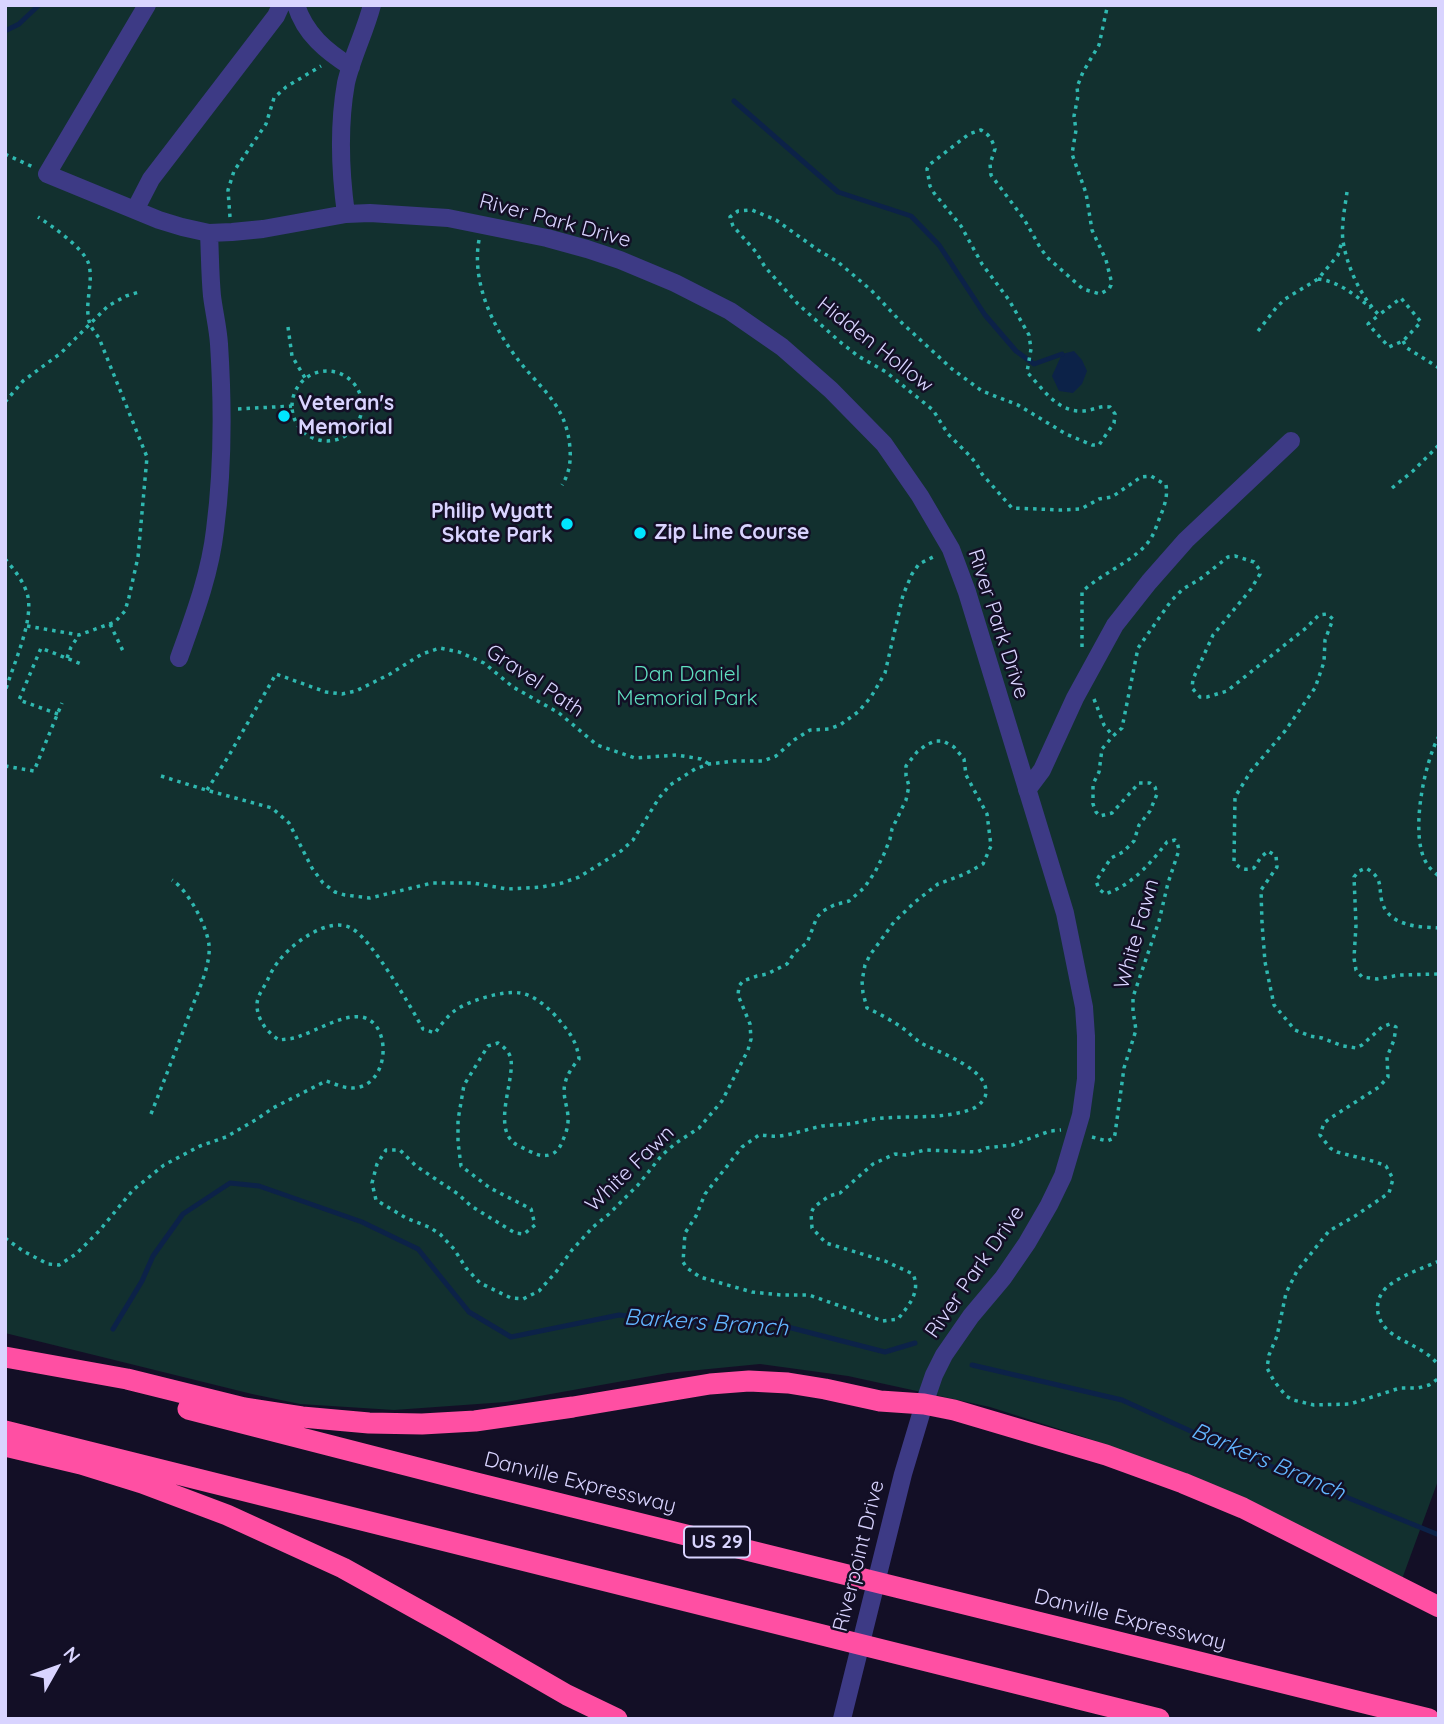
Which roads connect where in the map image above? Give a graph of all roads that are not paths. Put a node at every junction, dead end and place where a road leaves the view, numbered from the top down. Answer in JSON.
{"nodes":[{"id":1,"x":147,"y":5,"type":"edge"},
{"id":2,"x":281,"y":5,"type":"edge"},
{"id":3,"x":296,"y":5,"type":"edge"},
{"id":4,"x":372,"y":5,"type":"edge"},
{"id":5,"x":351,"y":67,"type":"junction"},
{"id":6,"x":135,"y":210,"type":"junction"},
{"id":7,"x":346,"y":215,"type":"junction"},
{"id":8,"x":208,"y":233,"type":"junction"},
{"id":9,"x":1291,"y":441,"type":"dead end"},
{"id":10,"x":179,"y":658,"type":"dead end"},
{"id":11,"x":1027,"y":790,"type":"junction"},
{"id":12,"x":5,"y":1357,"type":"edge"},
{"id":13,"x":5,"y":1364,"type":"edge"},
{"id":14,"x":924,"y":1404,"type":"junction"},
{"id":15,"x":5,"y":1431,"type":"edge"},
{"id":16,"x":5,"y":1446,"type":"edge"},
{"id":17,"x":1439,"y":1607,"type":"edge"},
{"id":18,"x":843,"y":1713,"type":"edge"},
{"id":19,"x":617,"y":1719,"type":"edge"},
{"id":20,"x":1159,"y":1719,"type":"edge"},
{"id":21,"x":1429,"y":1719,"type":"edge"}],
"edges":[{"from":1,"to":6,"type":"street","name":"River Park Drive"},
{"from":2,"to":6,"type":"street"},
{"from":3,"to":5,"type":"street"},
{"from":4,"to":5,"type":"street"},
{"from":5,"to":7,"type":"street"},
{"from":6,"to":8,"type":"street","name":"River Park Drive"},
{"from":7,"to":8,"type":"street","name":"River Park Drive"},
{"from":7,"to":11,"type":"street","name":"River Park Drive"},
{"from":8,"to":10,"type":"street"},
{"from":9,"to":11,"type":"street"},
{"from":11,"to":14,"type":"street","name":"River Park Drive"},
{"from":12,"to":14,"type":"highway"},
{"from":13,"to":21,"type":"highway","name":"Danville Expressway","number":"US 29"},
{"from":14,"to":17,"type":"highway"},
{"from":14,"to":18,"type":"street","name":"Riverpoint Drive"},
{"from":15,"to":20,"type":"highway"},
{"from":16,"to":19,"type":"highway"}]}
